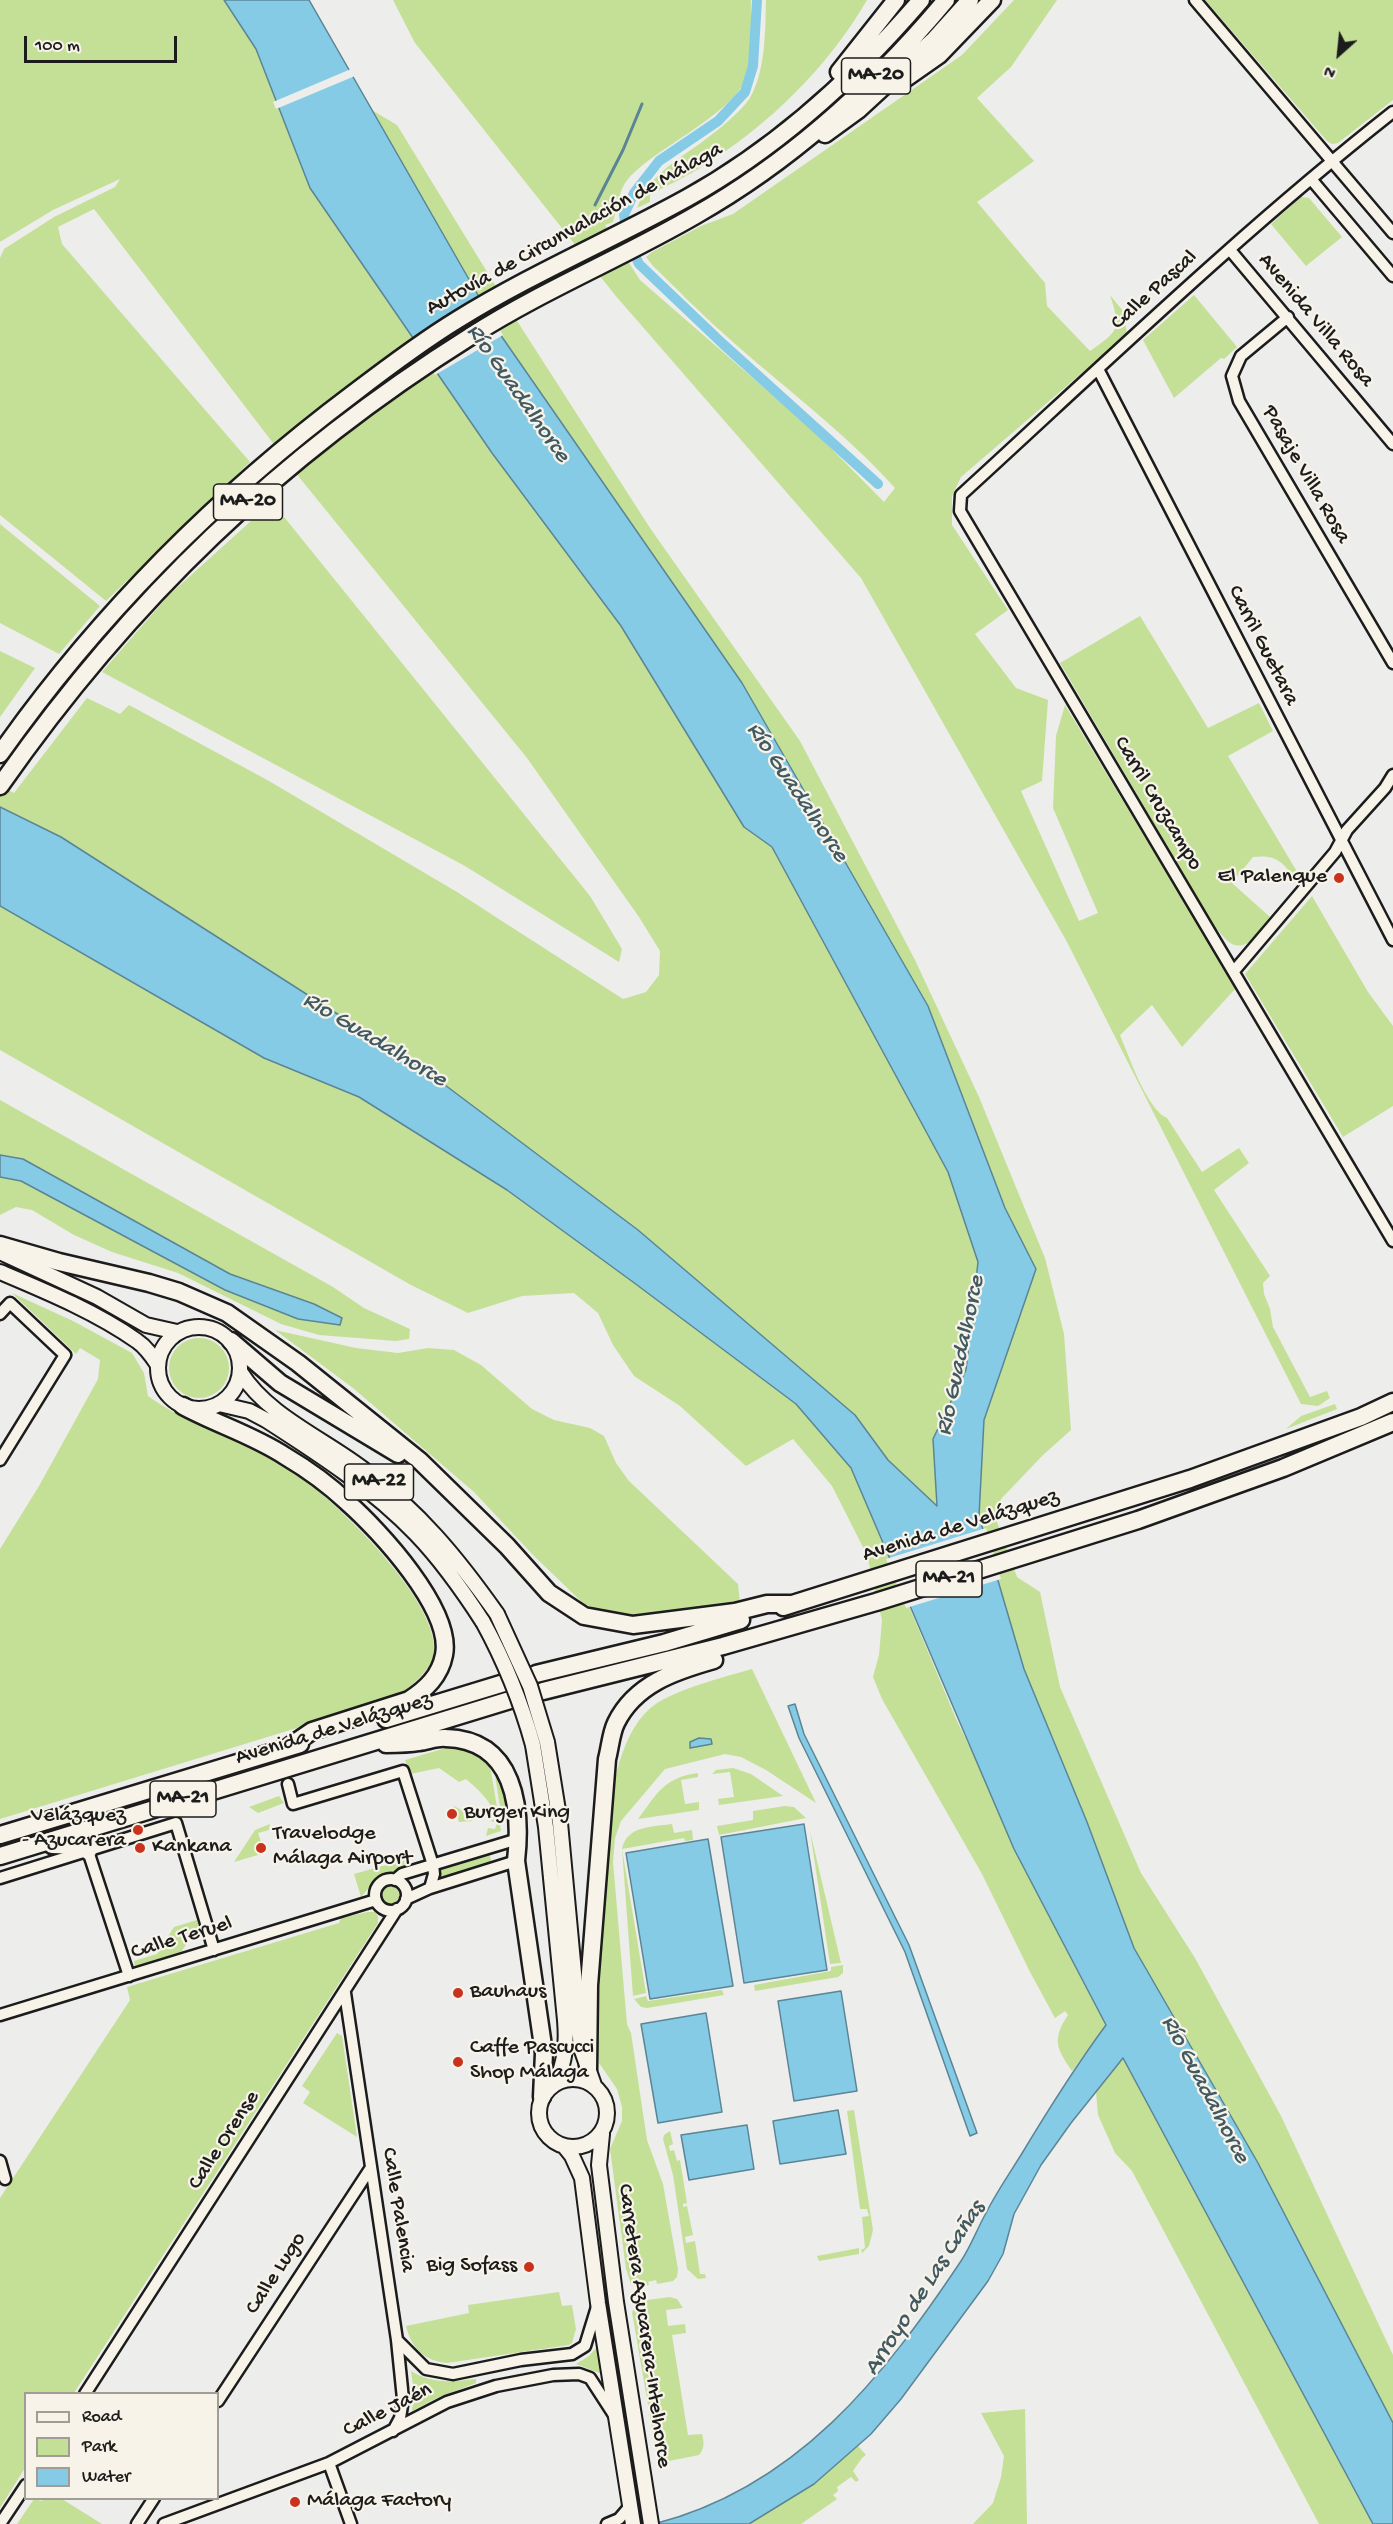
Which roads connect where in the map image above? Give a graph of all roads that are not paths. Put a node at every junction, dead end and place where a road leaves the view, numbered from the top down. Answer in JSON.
{"nodes":[{"id":1,"x":921,"y":0,"type":"edge"},
{"id":2,"x":946,"y":0,"type":"edge"},
{"id":3,"x":970,"y":0,"type":"edge"},
{"id":4,"x":992,"y":0,"type":"edge"},
{"id":5,"x":1195,"y":0,"type":"edge"},
{"id":6,"x":892,"y":4,"type":"edge"},
{"id":7,"x":858,"y":110,"type":"junction"},
{"id":8,"x":1393,"y":112,"type":"edge"},
{"id":9,"x":793,"y":124,"type":"junction"},
{"id":10,"x":798,"y":143,"type":"junction"},
{"id":11,"x":1331,"y":160,"type":"junction"},
{"id":12,"x":1311,"y":179,"type":"junction"},
{"id":13,"x":1393,"y":233,"type":"edge"},
{"id":14,"x":1230,"y":250,"type":"junction"},
{"id":15,"x":1393,"y":276,"type":"edge"},
{"id":16,"x":1288,"y":317,"type":"junction"},
{"id":17,"x":1098,"y":369,"type":"junction"},
{"id":18,"x":1393,"y":444,"type":"edge"},
{"id":19,"x":960,"y":511,"type":"joint"},
{"id":20,"x":1393,"y":663,"type":"edge"},
{"id":21,"x":0,"y":754,"type":"edge"},
{"id":22,"x":1393,"y":775,"type":"edge"},
{"id":23,"x":0,"y":786,"type":"edge"},
{"id":24,"x":1341,"y":842,"type":"junction"},
{"id":25,"x":1393,"y":939,"type":"edge"},
{"id":26,"x":1234,"y":971,"type":"junction"},
{"id":27,"x":1393,"y":1241,"type":"edge"},
{"id":28,"x":0,"y":1245,"type":"edge"},
{"id":29,"x":0,"y":1252,"type":"edge"},
{"id":30,"x":0,"y":1272,"type":"edge"},
{"id":31,"x":0,"y":1314,"type":"edge"},
{"id":32,"x":177,"y":1332,"type":"junction"},
{"id":33,"x":231,"y":1341,"type":"junction"},
{"id":34,"x":158,"y":1365,"type":"junction"},
{"id":35,"x":241,"y":1373,"type":"junction"},
{"id":36,"x":1393,"y":1391,"type":"edge"},
{"id":37,"x":1393,"y":1402,"type":"edge"},
{"id":38,"x":219,"y":1404,"type":"junction"},
{"id":39,"x":183,"y":1406,"type":"junction"},
{"id":40,"x":1393,"y":1422,"type":"edge"},
{"id":41,"x":1275,"y":1449,"type":"junction"},
{"id":42,"x":0,"y":1460,"type":"edge"},
{"id":43,"x":462,"y":1501,"type":"junction"},
{"id":44,"x":752,"y":1612,"type":"junction"},
{"id":45,"x":760,"y":1641,"type":"junction"},
{"id":46,"x":536,"y":1684,"type":"junction"},
{"id":47,"x":510,"y":1691,"type":"junction"},
{"id":48,"x":367,"y":1745,"type":"junction"},
{"id":49,"x":290,"y":1746,"type":"junction"},
{"id":50,"x":288,"y":1784,"type":"dead end"},
{"id":51,"x":0,"y":1835,"type":"edge"},
{"id":52,"x":518,"y":1839,"type":"junction"},
{"id":53,"x":36,"y":1845,"type":"junction"},
{"id":54,"x":88,"y":1851,"type":"junction"},
{"id":55,"x":0,"y":1856,"type":"edge"},
{"id":56,"x":516,"y":1861,"type":"junction"},
{"id":57,"x":433,"y":1865,"type":"junction"},
{"id":58,"x":0,"y":1878,"type":"edge"},
{"id":59,"x":395,"y":1880,"type":"junction"},
{"id":60,"x":430,"y":1888,"type":"junction"},
{"id":61,"x":406,"y":1899,"type":"junction"},
{"id":62,"x":376,"y":1900,"type":"junction"},
{"id":63,"x":397,"y":1909,"type":"junction"},
{"id":64,"x":214,"y":1950,"type":"junction"},
{"id":65,"x":129,"y":1976,"type":"junction"},
{"id":66,"x":345,"y":1993,"type":"junction"},
{"id":67,"x":0,"y":2015,"type":"edge"},
{"id":68,"x":591,"y":2078,"type":"junction"},
{"id":69,"x":555,"y":2084,"type":"junction"},
{"id":70,"x":543,"y":2097,"type":"junction"},
{"id":71,"x":602,"y":2134,"type":"junction"},
{"id":72,"x":564,"y":2146,"type":"junction"},
{"id":73,"x":0,"y":2161,"type":"edge"},
{"id":74,"x":370,"y":2169,"type":"junction"},
{"id":75,"x":5,"y":2179,"type":"dead end"},
{"id":76,"x":598,"y":2303,"type":"junction"},
{"id":77,"x":397,"y":2340,"type":"junction"},
{"id":78,"x":86,"y":2392,"type":"edge"},
{"id":79,"x":219,"y":2399,"type":"edge"},
{"id":80,"x":617,"y":2420,"type":"junction"},
{"id":81,"x":393,"y":2432,"type":"junction"},
{"id":82,"x":329,"y":2463,"type":"junction"},
{"id":83,"x":24,"y":2488,"type":"edge"},
{"id":84,"x":153,"y":2500,"type":"edge"},
{"id":85,"x":631,"y":2505,"type":"junction"},
{"id":86,"x":651,"y":2523,"type":"edge"},
{"id":87,"x":0,"y":2524,"type":"edge"},
{"id":88,"x":137,"y":2524,"type":"edge"},
{"id":89,"x":164,"y":2524,"type":"edge"},
{"id":90,"x":351,"y":2524,"type":"edge"},
{"id":91,"x":607,"y":2524,"type":"edge"},
{"id":92,"x":633,"y":2524,"type":"edge"}],
"edges":[{"from":1,"to":9,"type":"highway","name":"Autovía de Circunvalación de Málaga","number":"MA-20"},
{"from":2,"to":10,"type":"highway","name":"Autovía de Circunvalación de Málaga","number":"MA-20"},
{"from":3,"to":7,"type":"highway"},
{"from":4,"to":7,"type":"highway"},
{"from":5,"to":11,"type":"street"},
{"from":6,"to":9,"type":"highway"},
{"from":7,"to":10,"type":"highway"},
{"from":8,"to":11,"type":"street","name":"Calle Pascal"},
{"from":9,"to":21,"type":"highway","name":"Autovía de Circunvalación de Málaga","number":"MA-20"},
{"from":10,"to":23,"type":"highway","name":"Autovía de Circunvalación de Málaga","number":"MA-20"},
{"from":11,"to":12,"type":"street","name":"Calle Pascal"},
{"from":11,"to":13,"type":"street"},
{"from":12,"to":14,"type":"street","name":"Calle Pascal"},
{"from":12,"to":15,"type":"street"},
{"from":14,"to":16,"type":"street","name":"Avenida Villa Rosa"},
{"from":14,"to":17,"type":"street","name":"Calle Pascal"},
{"from":16,"to":18,"type":"street","name":"Avenida Villa Rosa"},
{"from":16,"to":20,"type":"street","name":"Pasaje Villa Rosa"},
{"from":17,"to":19,"type":"street","name":"Calle Pascal"},
{"from":17,"to":24,"type":"street","name":"Carril Guetara"},
{"from":19,"to":26,"type":"street","name":"Carril Cruzcampo"},
{"from":22,"to":24,"type":"street"},
{"from":24,"to":25,"type":"street","name":"Carril Guetara"},
{"from":24,"to":26,"type":"street"},
{"from":26,"to":27,"type":"street","name":"Carril Cruzcampo"},
{"from":28,"to":43,"type":"highway"},
{"from":29,"to":32,"type":"main road"},
{"from":30,"to":34,"type":"main road"},
{"from":31,"to":42,"type":"street"},
{"from":32,"to":33,"type":"main road"},
{"from":32,"to":34,"type":"main road"},
{"from":33,"to":35,"type":"main road","number":"MA-22"},
{"from":33,"to":43,"type":"highway"},
{"from":34,"to":39,"type":"main road"},
{"from":35,"to":38,"type":"main road"},
{"from":35,"to":46,"type":"main road","number":"MA-22","bridge":true},
{"from":36,"to":41,"type":"highway"},
{"from":37,"to":41,"type":"highway","name":"Avenida de Velázquez","number":"MA-21"},
{"from":38,"to":39,"type":"main road","number":"MA-22"},
{"from":38,"to":47,"type":"main road","number":"MA-22","bridge":true},
{"from":39,"to":49,"type":"highway"},
{"from":40,"to":45,"type":"highway","name":"Avenida de Velázquez","number":"MA-21"},
{"from":41,"to":44,"type":"highway","name":"Avenida de Velázquez","number":"MA-21"},
{"from":43,"to":44,"type":"highway"},
{"from":44,"to":46,"type":"highway"},
{"from":45,"to":46,"type":"highway","name":"Avenida de Velázquez","number":"MA-21"},
{"from":45,"to":68,"type":"highway"},
{"from":46,"to":68,"type":"main road","bridge":true},
{"from":47,"to":48,"type":"highway","name":"Avenida de Velázquez","number":"MA-21"},
{"from":47,"to":49,"type":"highway","name":"Avenida de Velázquez","number":"MA-21"},
{"from":47,"to":69,"type":"main road","bridge":true},
{"from":48,"to":52,"type":"highway"},
{"from":48,"to":53,"type":"highway","name":"Avenida de Velázquez","number":"MA-21"},
{"from":49,"to":51,"type":"highway","name":"Avenida de Velázquez","number":"MA-21"},
{"from":50,"to":57,"type":"street"},
{"from":52,"to":56,"type":"highway"},
{"from":52,"to":57,"type":"street"},
{"from":53,"to":54,"type":"highway"},
{"from":53,"to":55,"type":"highway","name":"Avenida de Velázquez","number":"MA-21"},
{"from":54,"to":58,"type":"street"},
{"from":54,"to":64,"type":"street"},
{"from":54,"to":65,"type":"street"},
{"from":56,"to":60,"type":"street"},
{"from":56,"to":70,"type":"highway"},
{"from":57,"to":59,"type":"street"},
{"from":57,"to":60,"type":"street"},
{"from":59,"to":61,"type":"street"},
{"from":59,"to":62,"type":"street"},
{"from":60,"to":61,"type":"street"},
{"from":61,"to":63,"type":"street"},
{"from":62,"to":63,"type":"street"},
{"from":62,"to":64,"type":"street","name":"Calle Teruel"},
{"from":63,"to":66,"type":"street","name":"Calle Orense"},
{"from":64,"to":65,"type":"street","name":"Calle Teruel"},
{"from":65,"to":67,"type":"street","name":"Calle Teruel"},
{"from":66,"to":74,"type":"street","name":"Calle Palencia"},
{"from":66,"to":78,"type":"street","name":"Calle Orense"},
{"from":68,"to":69,"type":"main road"},
{"from":68,"to":71,"type":"main road"},
{"from":69,"to":70,"type":"main road"},
{"from":70,"to":72,"type":"main road"},
{"from":71,"to":72,"type":"main road"},
{"from":71,"to":86,"type":"main road","name":"Carretera Azucarera-Intelhorce"},
{"from":72,"to":76,"type":"main road","name":"Carretera Azucarera-Intelhorce"},
{"from":73,"to":75,"type":"street"},
{"from":74,"to":77,"type":"street","name":"Calle Palencia"},
{"from":74,"to":79,"type":"street","name":"Calle Lugo"},
{"from":76,"to":77,"type":"street","name":"Calle Jaén"},
{"from":76,"to":80,"type":"main road","name":"Carretera Azucarera-Intelhorce"},
{"from":77,"to":81,"type":"street","name":"Calle Palencia"},
{"from":80,"to":81,"type":"street","name":"Calle Jaén"},
{"from":80,"to":85,"type":"main road","name":"Carretera Azucarera-Intelhorce"},
{"from":81,"to":82,"type":"street","name":"Calle Jaén"},
{"from":82,"to":89,"type":"street","name":"Calle Jaén"},
{"from":82,"to":90,"type":"street"},
{"from":83,"to":87,"type":"street"},
{"from":84,"to":88,"type":"street"},
{"from":85,"to":91,"type":"street"},
{"from":85,"to":92,"type":"main road","name":"Carretera Azucarera-Intelhorce"}]}
